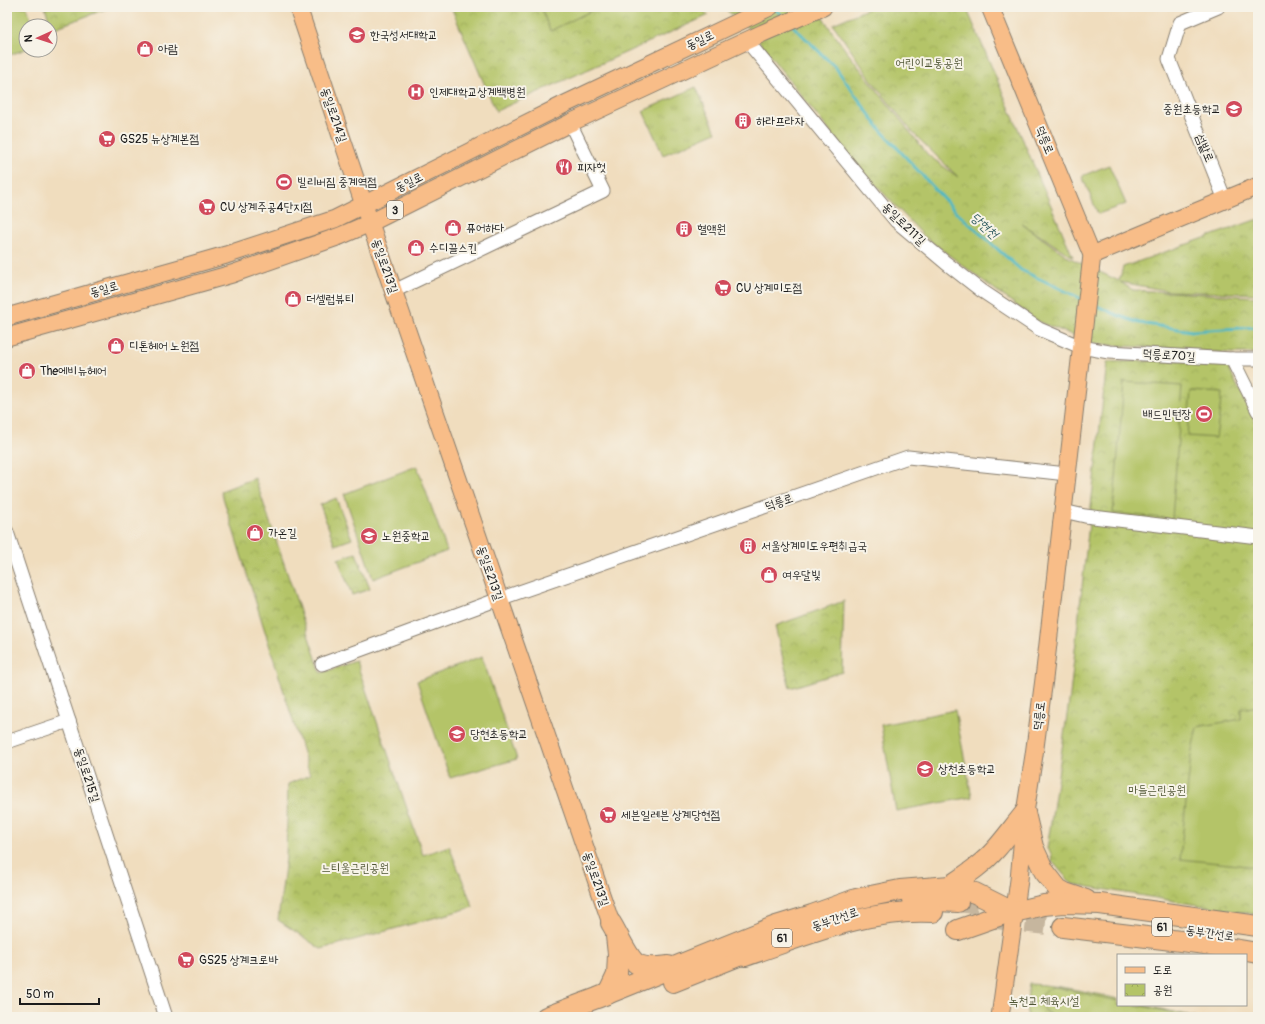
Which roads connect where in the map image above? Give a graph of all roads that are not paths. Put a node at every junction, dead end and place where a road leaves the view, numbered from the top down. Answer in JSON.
{"nodes":[{"id":1,"x":298,"y":7,"type":"edge"},
{"id":2,"x":770,"y":7,"type":"edge"},
{"id":3,"x":990,"y":7,"type":"edge"},
{"id":4,"x":1218,"y":7,"type":"edge"},
{"id":5,"x":822,"y":8,"type":"edge"},
{"id":6,"x":747,"y":41,"type":"junction"},
{"id":7,"x":570,"y":123,"type":"junction"},
{"id":8,"x":1258,"y":186,"type":"edge"},
{"id":9,"x":1225,"y":200,"type":"junction"},
{"id":10,"x":364,"y":204,"type":"junction"},
{"id":11,"x":370,"y":223,"type":"junction"},
{"id":12,"x":1092,"y":255,"type":"junction"},
{"id":13,"x":394,"y":291,"type":"junction"},
{"id":14,"x":7,"y":317,"type":"edge"},
{"id":15,"x":7,"y":337,"type":"edge"},
{"id":16,"x":1082,"y":340,"type":"junction"},
{"id":17,"x":1232,"y":359,"type":"junction"},
{"id":18,"x":1258,"y":359,"type":"edge"},
{"id":19,"x":1258,"y":411,"type":"edge"},
{"id":20,"x":1067,"y":474,"type":"junction"},
{"id":21,"x":1062,"y":511,"type":"junction"},
{"id":22,"x":7,"y":532,"type":"edge"},
{"id":23,"x":1258,"y":537,"type":"edge"},
{"id":24,"x":499,"y":599,"type":"junction"},
{"id":25,"x":322,"y":664,"type":"dead end"},
{"id":26,"x":69,"y":721,"type":"junction"},
{"id":27,"x":7,"y":742,"type":"edge"},
{"id":28,"x":1025,"y":813,"type":"junction"},
{"id":29,"x":1100,"y":904,"type":"junction"},
{"id":30,"x":957,"y":908,"type":"junction"},
{"id":31,"x":1015,"y":913,"type":"junction"},
{"id":32,"x":611,"y":923,"type":"junction"},
{"id":33,"x":816,"y":925,"type":"junction"},
{"id":34,"x":1258,"y":926,"type":"edge"},
{"id":35,"x":751,"y":936,"type":"junction"},
{"id":36,"x":1258,"y":940,"type":"edge"},
{"id":37,"x":1258,"y":953,"type":"edge"},
{"id":38,"x":719,"y":965,"type":"junction"},
{"id":39,"x":687,"y":969,"type":"junction"},
{"id":40,"x":608,"y":994,"type":"junction"},
{"id":41,"x":166,"y":1017,"type":"edge"},
{"id":42,"x":546,"y":1017,"type":"edge"},
{"id":43,"x":581,"y":1017,"type":"edge"},
{"id":44,"x":1000,"y":1017,"type":"edge"}],
"edges":[{"from":1,"to":10,"type":"main road","name":"동일로214길"},
{"from":2,"to":10,"type":"main road","name":"동일로","number":"3"},
{"from":3,"to":12,"type":"main road","name":"덕릉로"},
{"from":4,"to":9,"type":"street","name":"섬밭로"},
{"from":5,"to":6,"type":"main road","name":"동일로","number":"3"},
{"from":6,"to":7,"type":"main road","name":"동일로","number":"3"},
{"from":6,"to":16,"type":"street","name":"동일로211길"},
{"from":7,"to":11,"type":"main road","name":"동일로","number":"3"},
{"from":7,"to":13,"type":"street"},
{"from":8,"to":9,"type":"main road"},
{"from":9,"to":12,"type":"main road"},
{"from":10,"to":11,"type":"main road","name":"동일로214길"},
{"from":10,"to":14,"type":"main road","name":"동일로","number":"3"},
{"from":11,"to":13,"type":"main road","name":"동일로213길"},
{"from":11,"to":15,"type":"main road","name":"동일로","number":"3"},
{"from":12,"to":16,"type":"main road","name":"덕릉로"},
{"from":13,"to":24,"type":"main road","name":"동일로213길"},
{"from":16,"to":17,"type":"street","name":"덕릉로70길"},
{"from":16,"to":20,"type":"main road","name":"덕릉로"},
{"from":17,"to":18,"type":"street","name":"덕릉로70길"},
{"from":17,"to":19,"type":"street"},
{"from":20,"to":21,"type":"main road","name":"덕릉로"},
{"from":20,"to":24,"type":"street","name":"덕릉로"},
{"from":21,"to":23,"type":"street"},
{"from":21,"to":28,"type":"main road","name":"덕릉로"},
{"from":22,"to":26,"type":"street","name":"동일로215길"},
{"from":24,"to":25,"type":"street","name":"덕릉로"},
{"from":24,"to":32,"type":"main road","name":"동일로213길"},
{"from":26,"to":27,"type":"street"},
{"from":26,"to":41,"type":"street","name":"동일로215길"},
{"from":28,"to":29,"type":"highway"},
{"from":28,"to":30,"type":"highway"},
{"from":28,"to":31,"type":"main road","name":"덕릉로"},
{"from":29,"to":31,"type":"highway"},
{"from":29,"to":34,"type":"highway"},
{"from":30,"to":31,"type":"highway"},
{"from":30,"to":31,"type":"highway"},
{"from":30,"to":33,"type":"highway","name":"동부간선로","number":"61"},
{"from":30,"to":35,"type":"highway"},
{"from":30,"to":38,"type":"highway","name":"동부간선로","number":"61"},
{"from":31,"to":44,"type":"main road","name":"덕릉로"},
{"from":32,"to":39,"type":"highway"},
{"from":32,"to":40,"type":"highway"},
{"from":33,"to":35,"type":"highway"},
{"from":33,"to":38,"type":"highway","name":"동부간선로","number":"61"},
{"from":35,"to":39,"type":"highway"},
{"from":36,"to":37,"type":"highway","name":"동부간선로","number":"61"},
{"from":38,"to":39,"type":"highway","name":"동부간선로","number":"61"},
{"from":39,"to":40,"type":"highway"},
{"from":39,"to":43,"type":"highway","name":"동부간선로","number":"61"},
{"from":40,"to":42,"type":"highway"}]}
